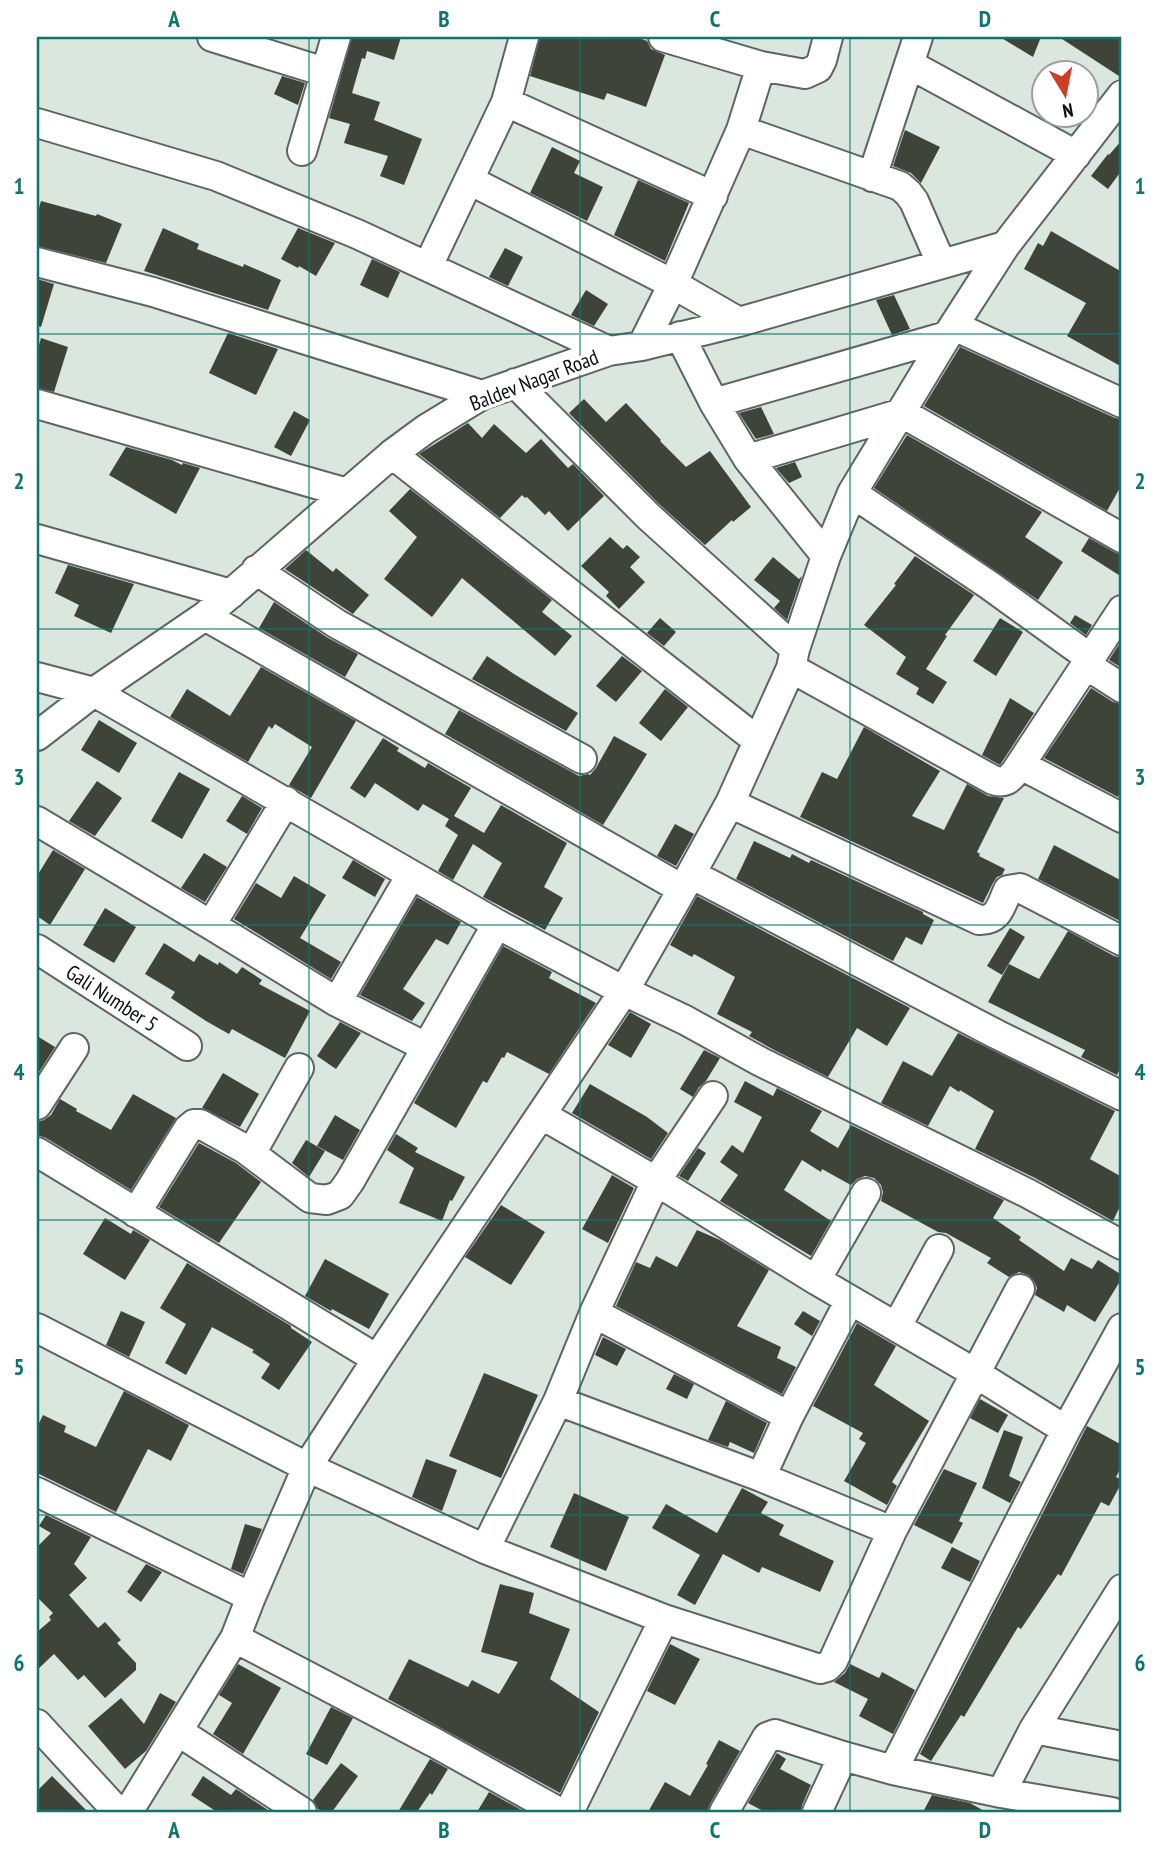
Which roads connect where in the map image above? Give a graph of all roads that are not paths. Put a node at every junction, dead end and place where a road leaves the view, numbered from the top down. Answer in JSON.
{"nodes":[{"id":1,"x":336,"y":37,"type":"edge"},
{"id":2,"x":524,"y":37,"type":"edge"},
{"id":3,"x":663,"y":37,"type":"edge"},
{"id":4,"x":828,"y":37,"type":"edge"},
{"id":5,"x":919,"y":37,"type":"edge"},
{"id":6,"x":224,"y":38,"type":"edge"},
{"id":7,"x":909,"y":64,"type":"junction"},
{"id":8,"x":761,"y":66,"type":"junction"},
{"id":9,"x":325,"y":72,"type":"junction"},
{"id":10,"x":1122,"y":94,"type":"edge"},
{"id":11,"x":506,"y":102,"type":"junction"},
{"id":12,"x":37,"y":123,"type":"edge"},
{"id":13,"x":741,"y":130,"type":"junction"},
{"id":14,"x":302,"y":150,"type":"dead end"},
{"id":15,"x":1076,"y":155,"type":"junction"},
{"id":16,"x":872,"y":177,"type":"junction"},
{"id":17,"x":469,"y":180,"type":"junction"},
{"id":18,"x":713,"y":196,"type":"junction"},
{"id":19,"x":1005,"y":246,"type":"junction"},
{"id":20,"x":37,"y":262,"type":"edge"},
{"id":21,"x":941,"y":263,"type":"junction"},
{"id":22,"x":428,"y":266,"type":"junction"},
{"id":23,"x":673,"y":284,"type":"junction"},
{"id":24,"x":739,"y":322,"type":"junction"},
{"id":25,"x":950,"y":331,"type":"junction"},
{"id":26,"x":680,"y":336,"type":"junction"},
{"id":27,"x":642,"y":346,"type":"junction"},
{"id":28,"x":609,"y":351,"type":"junction"},
{"id":29,"x":515,"y":383,"type":"junction"},
{"id":30,"x":1119,"y":393,"type":"edge"},
{"id":31,"x":482,"y":395,"type":"junction"},
{"id":32,"x":713,"y":402,"type":"junction"},
{"id":33,"x":37,"y":404,"type":"edge"},
{"id":34,"x":902,"y":412,"type":"junction"},
{"id":35,"x":392,"y":454,"type":"junction"},
{"id":36,"x":748,"y":458,"type":"junction"},
{"id":37,"x":347,"y":493,"type":"junction"},
{"id":38,"x":852,"y":494,"type":"junction"},
{"id":39,"x":1122,"y":538,"type":"edge"},
{"id":40,"x":37,"y":539,"type":"edge"},
{"id":41,"x":826,"y":556,"type":"junction"},
{"id":42,"x":256,"y":570,"type":"junction"},
{"id":43,"x":231,"y":594,"type":"junction"},
{"id":44,"x":1122,"y":610,"type":"edge"},
{"id":45,"x":205,"y":616,"type":"junction"},
{"id":46,"x":793,"y":658,"type":"junction"},
{"id":47,"x":1088,"y":661,"type":"junction"},
{"id":48,"x":37,"y":677,"type":"edge"},
{"id":49,"x":1122,"y":688,"type":"edge"},
{"id":50,"x":94,"y":692,"type":"junction"},
{"id":51,"x":37,"y":736,"type":"edge"},
{"id":52,"x":758,"y":741,"type":"junction"},
{"id":53,"x":582,"y":759,"type":"dead end"},
{"id":54,"x":1021,"y":765,"type":"junction"},
{"id":55,"x":286,"y":801,"type":"junction"},
{"id":56,"x":730,"y":803,"type":"junction"},
{"id":57,"x":1122,"y":818,"type":"edge"},
{"id":58,"x":37,"y":821,"type":"edge"},
{"id":59,"x":411,"y":875,"type":"junction"},
{"id":60,"x":687,"y":881,"type":"junction"},
{"id":61,"x":497,"y":924,"type":"junction"},
{"id":62,"x":211,"y":925,"type":"junction"},
{"id":63,"x":1122,"y":941,"type":"edge"},
{"id":64,"x":37,"y":949,"type":"edge"},
{"id":65,"x":624,"y":991,"type":"junction"},
{"id":66,"x":337,"y":1002,"type":"junction"},
{"id":67,"x":187,"y":1046,"type":"dead end"},
{"id":68,"x":426,"y":1047,"type":"junction"},
{"id":69,"x":74,"y":1048,"type":"dead end"},
{"id":70,"x":299,"y":1068,"type":"dead end"},
{"id":71,"x":1119,"y":1087,"type":"edge"},
{"id":72,"x":713,"y":1096,"type":"dead end"},
{"id":73,"x":37,"y":1105,"type":"edge"},
{"id":74,"x":542,"y":1115,"type":"junction"},
{"id":75,"x":245,"y":1149,"type":"junction"},
{"id":76,"x":37,"y":1152,"type":"edge"},
{"id":77,"x":656,"y":1181,"type":"junction"},
{"id":78,"x":866,"y":1193,"type":"dead end"},
{"id":79,"x":136,"y":1213,"type":"junction"},
{"id":80,"x":1122,"y":1244,"type":"edge"},
{"id":81,"x":939,"y":1249,"type":"dead end"},
{"id":82,"x":816,"y":1280,"type":"junction"},
{"id":83,"x":1020,"y":1289,"type":"dead end"},
{"id":84,"x":850,"y":1300,"type":"junction"},
{"id":85,"x":594,"y":1313,"type":"junction"},
{"id":86,"x":897,"y":1326,"type":"junction"},
{"id":87,"x":37,"y":1328,"type":"edge"},
{"id":88,"x":1122,"y":1328,"type":"edge"},
{"id":89,"x":377,"y":1359,"type":"junction"},
{"id":90,"x":975,"y":1373,"type":"junction"},
{"id":91,"x":558,"y":1401,"type":"junction"},
{"id":92,"x":789,"y":1416,"type":"junction"},
{"id":93,"x":1066,"y":1430,"type":"junction"},
{"id":94,"x":307,"y":1467,"type":"junction"},
{"id":95,"x":761,"y":1477,"type":"junction"},
{"id":96,"x":37,"y":1492,"type":"edge"},
{"id":97,"x":892,"y":1531,"type":"junction"},
{"id":98,"x":485,"y":1549,"type":"junction"},
{"id":99,"x":1122,"y":1589,"type":"edge"},
{"id":100,"x":251,"y":1597,"type":"junction"},
{"id":101,"x":664,"y":1619,"type":"junction"},
{"id":102,"x":235,"y":1638,"type":"junction"},
{"id":103,"x":37,"y":1724,"type":"edge"},
{"id":104,"x":1034,"y":1728,"type":"junction"},
{"id":105,"x":179,"y":1732,"type":"junction"},
{"id":106,"x":1122,"y":1746,"type":"edge"},
{"id":107,"x":843,"y":1756,"type":"junction"},
{"id":108,"x":893,"y":1770,"type":"junction"},
{"id":109,"x":1001,"y":1793,"type":"junction"},
{"id":110,"x":1075,"y":1809,"type":"edge"},
{"id":111,"x":732,"y":1810,"type":"edge"},
{"id":112,"x":118,"y":1812,"type":"edge"},
{"id":113,"x":128,"y":1812,"type":"edge"},
{"id":114,"x":302,"y":1812,"type":"edge"},
{"id":115,"x":559,"y":1812,"type":"edge"},
{"id":116,"x":569,"y":1812,"type":"edge"},
{"id":117,"x":817,"y":1812,"type":"edge"},
{"id":118,"x":1112,"y":1812,"type":"edge"}],
"edges":[{"from":1,"to":9,"type":"street"},
{"from":2,"to":11,"type":"street"},
{"from":3,"to":8,"type":"street"},
{"from":4,"to":8,"type":"street"},
{"from":5,"to":7,"type":"street"},
{"from":6,"to":9,"type":"street"},
{"from":7,"to":15,"type":"street"},
{"from":7,"to":16,"type":"street"},
{"from":8,"to":13,"type":"street"},
{"from":9,"to":14,"type":"street"},
{"from":10,"to":15,"type":"street"},
{"from":11,"to":17,"type":"street"},
{"from":11,"to":18,"type":"street"},
{"from":12,"to":22,"type":"street"},
{"from":13,"to":16,"type":"street"},
{"from":13,"to":18,"type":"street"},
{"from":15,"to":19,"type":"street"},
{"from":16,"to":21,"type":"street"},
{"from":17,"to":22,"type":"street"},
{"from":17,"to":23,"type":"street"},
{"from":18,"to":23,"type":"street"},
{"from":19,"to":21,"type":"street","name":"Baldev Nagar Road"},
{"from":19,"to":25,"type":"street"},
{"from":20,"to":31,"type":"street"},
{"from":21,"to":24,"type":"street","name":"Baldev Nagar Road"},
{"from":22,"to":28,"type":"street"},
{"from":23,"to":24,"type":"street"},
{"from":23,"to":27,"type":"street"},
{"from":24,"to":26,"type":"street","name":"Baldev Nagar Road"},
{"from":25,"to":30,"type":"street"},
{"from":25,"to":32,"type":"street"},
{"from":25,"to":34,"type":"street"},
{"from":26,"to":27,"type":"street","name":"Baldev Nagar Road"},
{"from":26,"to":32,"type":"street"},
{"from":27,"to":28,"type":"street","name":"Baldev Nagar Road"},
{"from":28,"to":29,"type":"street","name":"Baldev Nagar Road"},
{"from":29,"to":31,"type":"street","name":"Baldev Nagar Road"},
{"from":29,"to":46,"type":"street"},
{"from":31,"to":35,"type":"street","name":"Baldev Nagar Road"},
{"from":32,"to":36,"type":"street"},
{"from":33,"to":37,"type":"street"},
{"from":34,"to":36,"type":"street"},
{"from":34,"to":38,"type":"street"},
{"from":34,"to":39,"type":"street"},
{"from":35,"to":37,"type":"street","name":"Baldev Nagar Road"},
{"from":35,"to":52,"type":"street"},
{"from":36,"to":41,"type":"street"},
{"from":37,"to":42,"type":"street","name":"Baldev Nagar Road"},
{"from":38,"to":41,"type":"street"},
{"from":38,"to":47,"type":"street"},
{"from":40,"to":43,"type":"street"},
{"from":41,"to":46,"type":"street"},
{"from":42,"to":43,"type":"street","name":"Baldev Nagar Road"},
{"from":42,"to":53,"type":"street"},
{"from":43,"to":45,"type":"street","name":"Baldev Nagar Road"},
{"from":44,"to":47,"type":"street"},
{"from":45,"to":50,"type":"street","name":"Baldev Nagar Road"},
{"from":45,"to":60,"type":"street"},
{"from":46,"to":52,"type":"street"},
{"from":46,"to":54,"type":"street"},
{"from":47,"to":49,"type":"street"},
{"from":47,"to":54,"type":"street"},
{"from":48,"to":50,"type":"street"},
{"from":50,"to":51,"type":"street","name":"Baldev Nagar Road"},
{"from":50,"to":55,"type":"street"},
{"from":52,"to":56,"type":"street"},
{"from":54,"to":57,"type":"street"},
{"from":55,"to":59,"type":"street"},
{"from":55,"to":62,"type":"street"},
{"from":56,"to":60,"type":"street"},
{"from":56,"to":63,"type":"street"},
{"from":58,"to":62,"type":"street"},
{"from":59,"to":61,"type":"street"},
{"from":59,"to":66,"type":"street"},
{"from":60,"to":65,"type":"street"},
{"from":60,"to":71,"type":"street"},
{"from":61,"to":65,"type":"street"},
{"from":61,"to":68,"type":"street"},
{"from":62,"to":66,"type":"street"},
{"from":64,"to":67,"type":"street","name":"Gali Number 5"},
{"from":65,"to":74,"type":"street"},
{"from":65,"to":80,"type":"street"},
{"from":66,"to":68,"type":"street"},
{"from":68,"to":75,"type":"street"},
{"from":69,"to":73,"type":"street"},
{"from":70,"to":75,"type":"street"},
{"from":72,"to":77,"type":"street"},
{"from":74,"to":77,"type":"street"},
{"from":74,"to":89,"type":"street"},
{"from":75,"to":79,"type":"street"},
{"from":76,"to":79,"type":"street"},
{"from":77,"to":82,"type":"street"},
{"from":77,"to":85,"type":"street"},
{"from":78,"to":82,"type":"street"},
{"from":79,"to":89,"type":"street"},
{"from":81,"to":86,"type":"street"},
{"from":82,"to":84,"type":"street"},
{"from":83,"to":90,"type":"street"},
{"from":84,"to":86,"type":"street"},
{"from":84,"to":92,"type":"street"},
{"from":85,"to":91,"type":"street"},
{"from":85,"to":92,"type":"street"},
{"from":86,"to":90,"type":"street"},
{"from":87,"to":94,"type":"street"},
{"from":88,"to":93,"type":"street"},
{"from":89,"to":94,"type":"street"},
{"from":90,"to":93,"type":"street"},
{"from":90,"to":97,"type":"street"},
{"from":91,"to":95,"type":"street"},
{"from":91,"to":98,"type":"street"},
{"from":92,"to":95,"type":"street"},
{"from":93,"to":108,"type":"street"},
{"from":94,"to":98,"type":"street"},
{"from":94,"to":100,"type":"street"},
{"from":95,"to":97,"type":"street"},
{"from":96,"to":100,"type":"street"},
{"from":97,"to":101,"type":"street"},
{"from":98,"to":101,"type":"street"},
{"from":99,"to":104,"type":"street"},
{"from":100,"to":102,"type":"street"},
{"from":101,"to":116,"type":"street"},
{"from":102,"to":105,"type":"street"},
{"from":102,"to":115,"type":"street"},
{"from":103,"to":112,"type":"street"},
{"from":104,"to":106,"type":"street"},
{"from":104,"to":109,"type":"street"},
{"from":105,"to":113,"type":"street"},
{"from":105,"to":114,"type":"street"},
{"from":107,"to":108,"type":"street"},
{"from":107,"to":111,"type":"street"},
{"from":107,"to":117,"type":"street"},
{"from":108,"to":109,"type":"street"},
{"from":109,"to":110,"type":"street"},
{"from":110,"to":118,"type":"street"}]}
